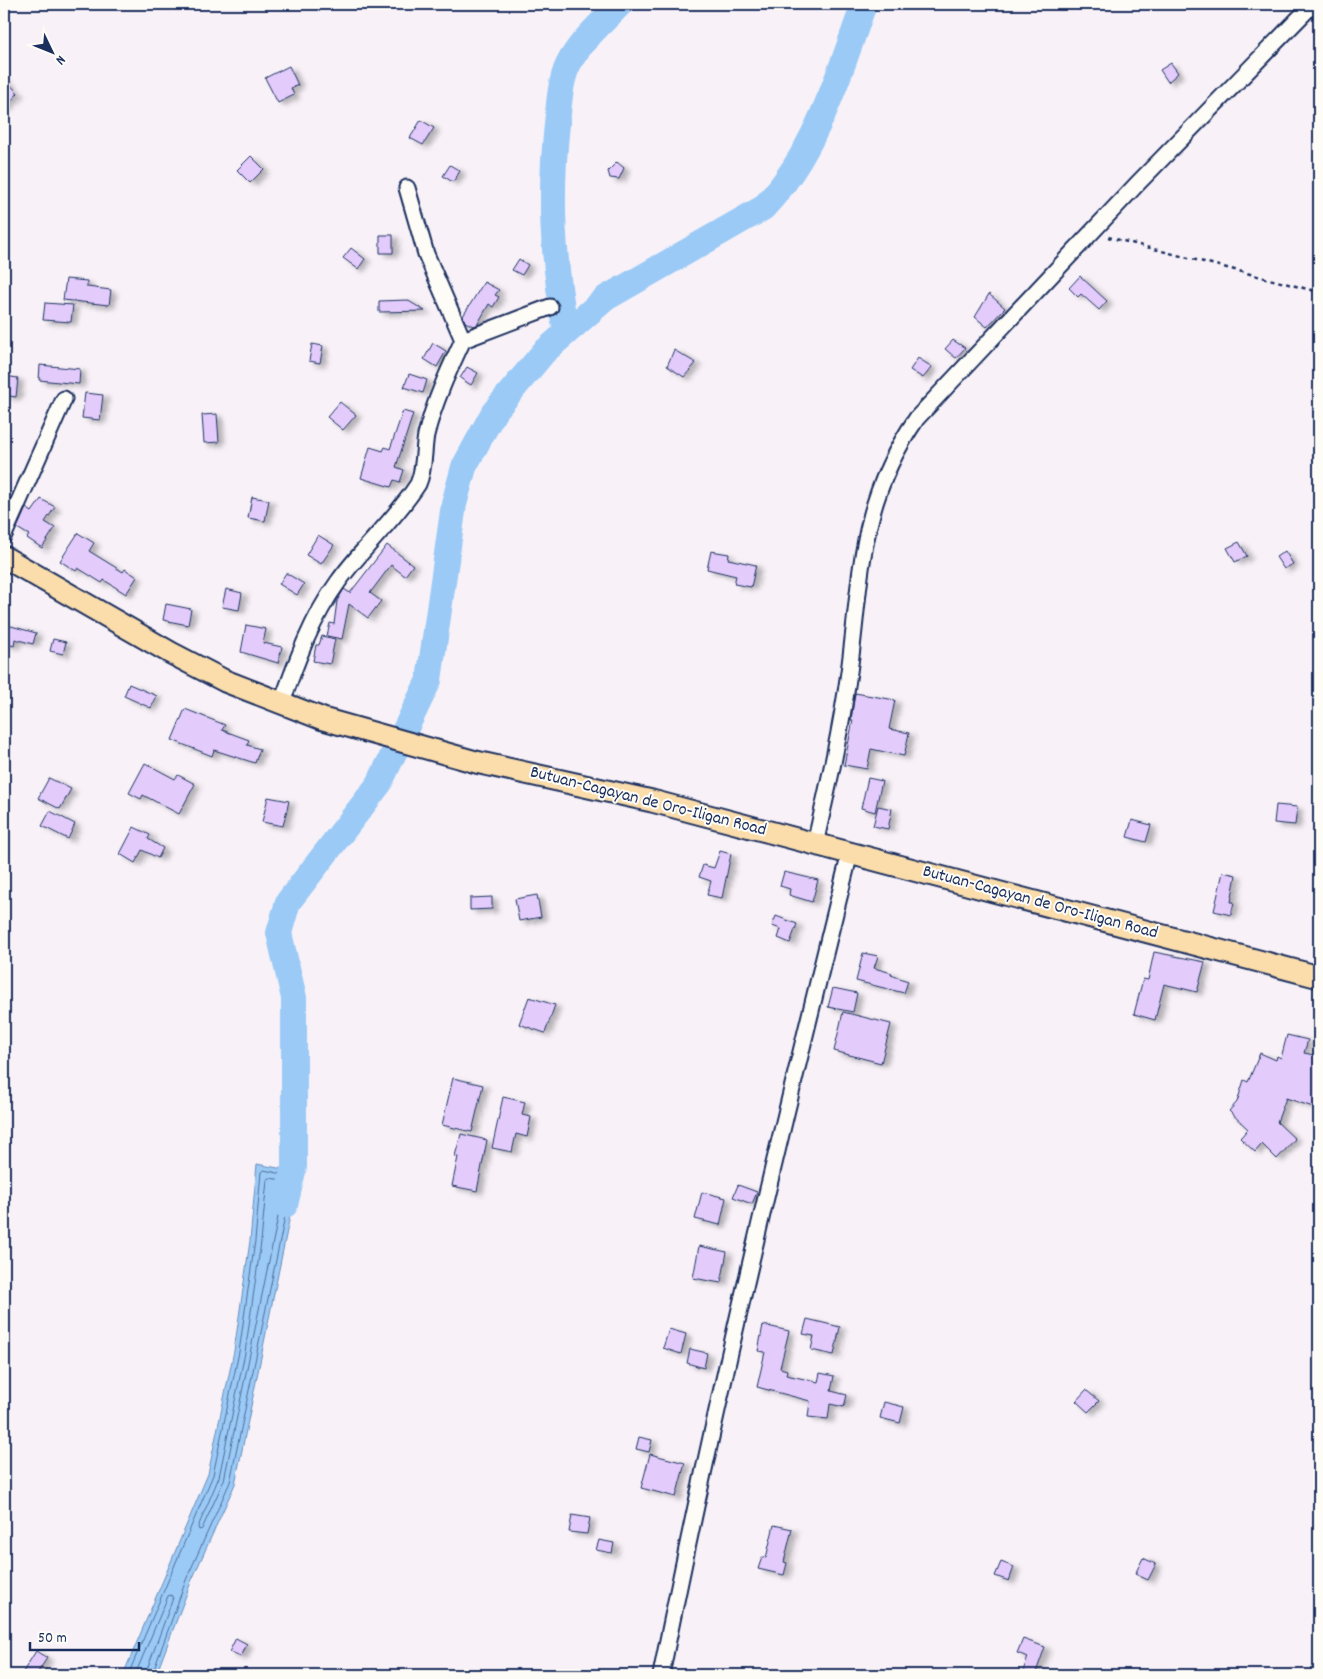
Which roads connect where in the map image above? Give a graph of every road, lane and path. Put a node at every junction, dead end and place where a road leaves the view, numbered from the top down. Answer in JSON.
{"nodes":[{"id":1,"x":1313,"y":4,"type":"edge"},
{"id":2,"x":407,"y":188,"type":"dead end"},
{"id":3,"x":1091,"y":232,"type":"junction"},
{"id":4,"x":1319,"y":292,"type":"edge"},
{"id":5,"x":550,"y":307,"type":"dead end"},
{"id":6,"x":463,"y":340,"type":"junction"},
{"id":7,"x":64,"y":399,"type":"dead end"},
{"id":8,"x":4,"y":535,"type":"edge"},
{"id":9,"x":4,"y":557,"type":"edge"},
{"id":10,"x":282,"y":702,"type":"junction"},
{"id":11,"x":815,"y":844,"type":"junction"},
{"id":12,"x":850,"y":853,"type":"junction"},
{"id":13,"x":1319,"y":977,"type":"edge"},
{"id":14,"x":661,"y":1675,"type":"edge"}],
"edges":[{"from":1,"to":3,"type":"street"},
{"from":2,"to":6,"type":"street"},
{"from":3,"to":4,"type":"path"},
{"from":3,"to":11,"type":"street"},
{"from":5,"to":6,"type":"street"},
{"from":6,"to":10,"type":"street"},
{"from":7,"to":8,"type":"street"},
{"from":9,"to":10,"type":"highway","name":"Butuan-Cagayan de Oro-Iligan Road"},
{"from":10,"to":11,"type":"highway","name":"Butuan-Cagayan de Oro-Iligan Road"},
{"from":11,"to":12,"type":"highway","name":"Butuan-Cagayan de Oro-Iligan Road"},
{"from":12,"to":13,"type":"highway","name":"Butuan-Cagayan de Oro-Iligan Road"},
{"from":12,"to":14,"type":"street"}]}
